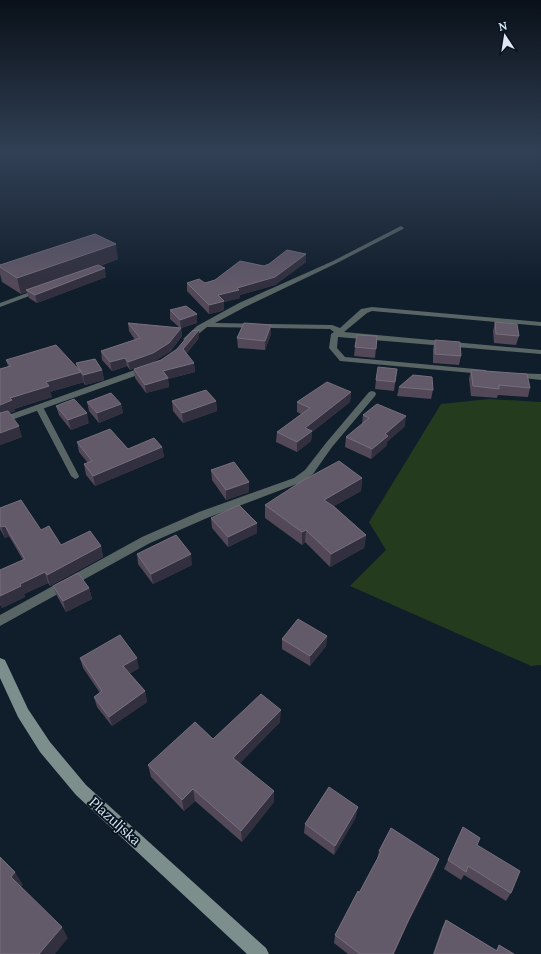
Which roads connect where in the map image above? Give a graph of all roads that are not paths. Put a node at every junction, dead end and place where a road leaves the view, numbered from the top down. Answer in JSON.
{"nodes":[{"id":1,"x":401,"y":228,"type":"dead end"},
{"id":2,"x":44,"y":289,"type":"edge"},
{"id":3,"x":0,"y":305,"type":"edge"},
{"id":4,"x":541,"y":324,"type":"edge"},
{"id":5,"x":205,"y":325,"type":"junction"},
{"id":6,"x":337,"y":333,"type":"junction"},
{"id":7,"x":181,"y":346,"type":"edge"},
{"id":8,"x":541,"y":352,"type":"edge"},
{"id":9,"x":151,"y":367,"type":"edge"},
{"id":10,"x":493,"y":373,"type":"edge"},
{"id":11,"x":509,"y":374,"type":"edge"},
{"id":12,"x":541,"y":377,"type":"edge"},
{"id":13,"x":372,"y":394,"type":"dead end"},
{"id":14,"x":39,"y":407,"type":"junction"},
{"id":15,"x":0,"y":421,"type":"edge"},
{"id":16,"x":75,"y":476,"type":"dead end"},
{"id":17,"x":0,"y":621,"type":"edge"},
{"id":18,"x":0,"y":664,"type":"edge"},
{"id":19,"x":260,"y":954,"type":"edge"}],
"edges":[{"from":1,"to":5,"type":"street"},
{"from":2,"to":3,"type":"lane"},
{"from":4,"to":6,"type":"street"},
{"from":5,"to":6,"type":"street"},
{"from":5,"to":7,"type":"street"},
{"from":6,"to":8,"type":"street"},
{"from":6,"to":10,"type":"street"},
{"from":9,"to":14,"type":"street"},
{"from":11,"to":12,"type":"street"},
{"from":13,"to":17,"type":"street"},
{"from":14,"to":15,"type":"street"},
{"from":14,"to":16,"type":"lane"},
{"from":18,"to":19,"type":"main road","name":"Plazuljska"}]}
